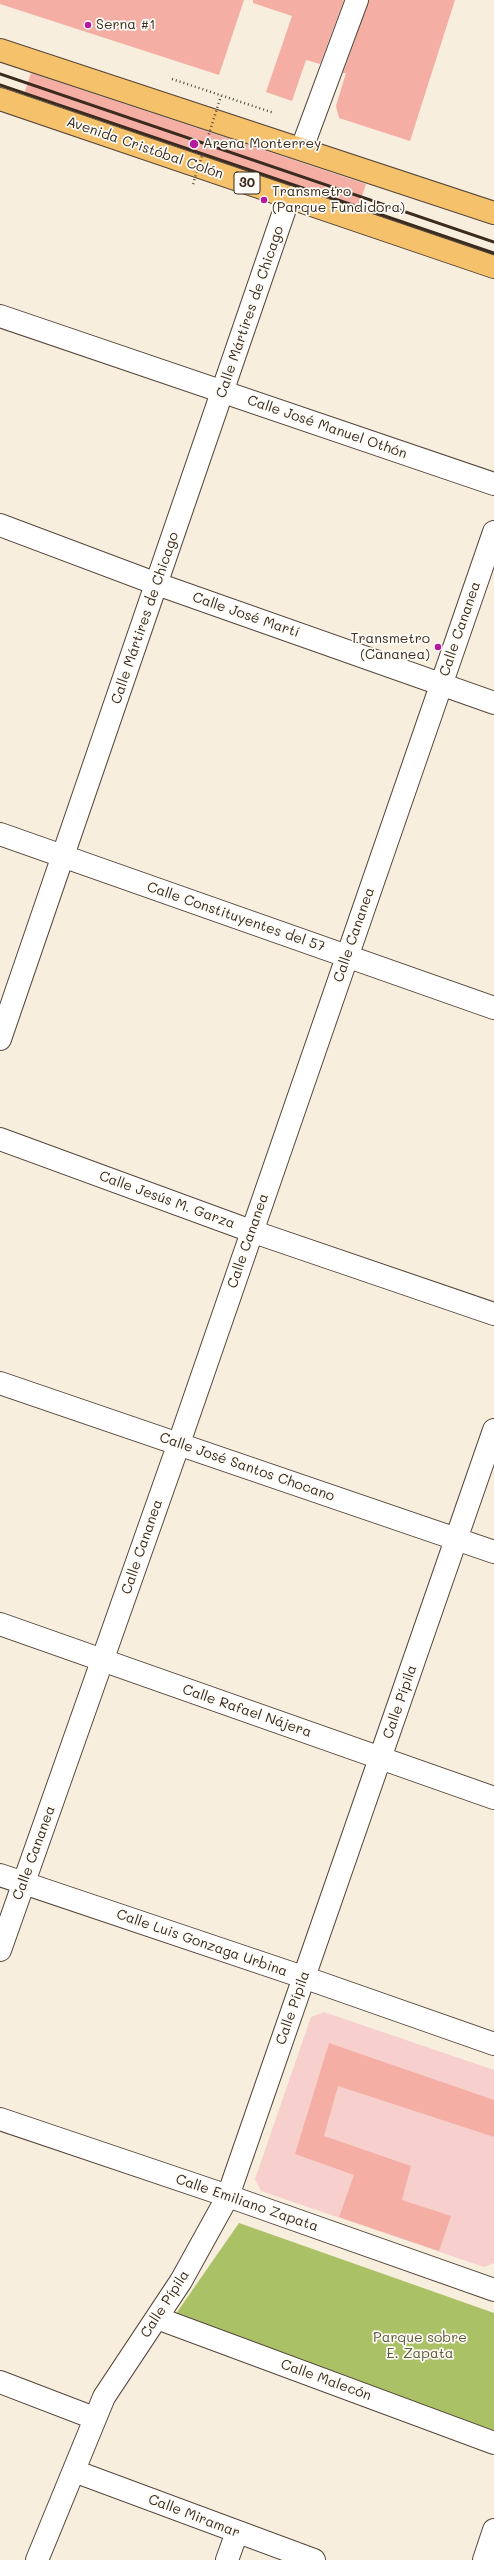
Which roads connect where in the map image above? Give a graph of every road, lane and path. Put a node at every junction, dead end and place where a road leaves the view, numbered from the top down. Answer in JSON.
{"nodes":[{"id":1,"x":357,"y":0,"type":"edge"},
{"id":2,"x":0,"y":50,"type":"edge"},
{"id":3,"x":172,"y":79,"type":"dead end"},
{"id":4,"x":221,"y":96,"type":"junction"},
{"id":5,"x":0,"y":99,"type":"edge"},
{"id":6,"x":274,"y":113,"type":"dead end"},
{"id":7,"x":302,"y":148,"type":"junction"},
{"id":8,"x":192,"y":184,"type":"dead end"},
{"id":9,"x":289,"y":197,"type":"junction"},
{"id":10,"x":494,"y":213,"type":"edge"},
{"id":11,"x":494,"y":267,"type":"edge"},
{"id":12,"x":0,"y":316,"type":"edge"},
{"id":13,"x":223,"y":392,"type":"junction"},
{"id":14,"x":494,"y":484,"type":"edge"},
{"id":15,"x":0,"y":525,"type":"edge"},
{"id":16,"x":494,"y":532,"type":"edge"},
{"id":17,"x":157,"y":584,"type":"junction"},
{"id":18,"x":441,"y":684,"type":"junction"},
{"id":19,"x":494,"y":703,"type":"edge"},
{"id":20,"x":0,"y":834,"type":"edge"},
{"id":21,"x":63,"y":856,"type":"junction"},
{"id":22,"x":346,"y":956,"type":"junction"},
{"id":23,"x":494,"y":1008,"type":"edge"},
{"id":24,"x":0,"y":1039,"type":"edge"},
{"id":25,"x":0,"y":1139,"type":"edge"},
{"id":26,"x":251,"y":1231,"type":"junction"},
{"id":27,"x":494,"y":1314,"type":"edge"},
{"id":28,"x":0,"y":1383,"type":"edge"},
{"id":29,"x":494,"y":1430,"type":"edge"},
{"id":30,"x":179,"y":1444,"type":"junction"},
{"id":31,"x":456,"y":1539,"type":"junction"},
{"id":32,"x":494,"y":1552,"type":"edge"},
{"id":33,"x":0,"y":1624,"type":"edge"},
{"id":34,"x":103,"y":1660,"type":"junction"},
{"id":35,"x":380,"y":1758,"type":"junction"},
{"id":36,"x":494,"y":1798,"type":"edge"},
{"id":37,"x":0,"y":1875,"type":"edge"},
{"id":38,"x":23,"y":1883,"type":"junction"},
{"id":39,"x":0,"y":1950,"type":"edge"},
{"id":40,"x":303,"y":1977,"type":"junction"},
{"id":41,"x":494,"y":2044,"type":"edge"},
{"id":42,"x":0,"y":2119,"type":"edge"},
{"id":43,"x":228,"y":2196,"type":"junction"},
{"id":44,"x":494,"y":2290,"type":"edge"},
{"id":45,"x":158,"y":2318,"type":"junction"},
{"id":46,"x":0,"y":2382,"type":"edge"},
{"id":47,"x":94,"y":2418,"type":"junction"},
{"id":48,"x":494,"y":2443,"type":"edge"},
{"id":49,"x":74,"y":2471,"type":"junction"},
{"id":50,"x":494,"y":2530,"type":"edge"},
{"id":51,"x":237,"y":2532,"type":"junction"},
{"id":52,"x":37,"y":2560,"type":"edge"},
{"id":53,"x":227,"y":2560,"type":"edge"},
{"id":54,"x":314,"y":2560,"type":"edge"},
{"id":55,"x":484,"y":2560,"type":"edge"}],
"edges":[{"from":1,"to":7,"type":"street"},
{"from":2,"to":7,"type":"main road"},
{"from":3,"to":4,"type":"path"},
{"from":4,"to":6,"type":"path"},
{"from":4,"to":8,"type":"path","bridge":true},
{"from":5,"to":9,"type":"main road","name":"Avenida Cristóbal Colón","number":"30"},
{"from":7,"to":10,"type":"main road"},
{"from":9,"to":11,"type":"main road","name":"Avenida Cristóbal Colón","number":"30"},
{"from":9,"to":13,"type":"street","name":"Calle Mártires de Chicago"},
{"from":12,"to":13,"type":"street","name":"Calle José Manuel Othón"},
{"from":13,"to":14,"type":"street","name":"Calle José Manuel Othón"},
{"from":13,"to":17,"type":"street","name":"Calle Mártires de Chicago"},
{"from":15,"to":17,"type":"street","name":"Calle José Martí"},
{"from":16,"to":18,"type":"street","name":"Calle Cananea"},
{"from":17,"to":18,"type":"street","name":"Calle José Martí"},
{"from":17,"to":21,"type":"street","name":"Calle Mártires de Chicago"},
{"from":18,"to":19,"type":"street","name":"Calle José Martí"},
{"from":18,"to":22,"type":"street","name":"Calle Cananea"},
{"from":20,"to":21,"type":"street","name":"Calle Constituyentes del 57"},
{"from":21,"to":22,"type":"street","name":"Calle Constituyentes del 57"},
{"from":21,"to":24,"type":"street","name":"Calle Mártires de Chicago"},
{"from":22,"to":23,"type":"street","name":"Calle Constituyentes del 57"},
{"from":22,"to":26,"type":"street","name":"Calle Cananea"},
{"from":25,"to":26,"type":"street","name":"Calle Jesús M. Garza"},
{"from":26,"to":27,"type":"street","name":"Calle Jesús M. Garza"},
{"from":26,"to":30,"type":"street","name":"Calle Cananea"},
{"from":28,"to":30,"type":"street","name":"Calle José Santos Chocano"},
{"from":29,"to":31,"type":"street","name":"Calle Pípila"},
{"from":30,"to":31,"type":"street","name":"Calle José Santos Chocano"},
{"from":30,"to":34,"type":"street","name":"Calle Cananea"},
{"from":31,"to":32,"type":"street","name":"Calle José Santos Chocano"},
{"from":31,"to":35,"type":"street","name":"Calle Pípila"},
{"from":33,"to":34,"type":"street","name":"Calle Rafael Nájera"},
{"from":34,"to":35,"type":"street","name":"Calle Rafael Nájera"},
{"from":34,"to":38,"type":"street","name":"Calle Cananea"},
{"from":35,"to":36,"type":"street","name":"Calle Rafael Nájera"},
{"from":35,"to":40,"type":"street","name":"Calle Pípila"},
{"from":37,"to":38,"type":"street","name":"Calle Luis Gonzaga Urbina"},
{"from":38,"to":39,"type":"street","name":"Calle Cananea"},
{"from":38,"to":40,"type":"street","name":"Calle Luis Gonzaga Urbina"},
{"from":40,"to":41,"type":"street","name":"Calle Luis Gonzaga Urbina"},
{"from":40,"to":43,"type":"street","name":"Calle Pípila"},
{"from":42,"to":43,"type":"street","name":"Calle Emiliano Zapata"},
{"from":43,"to":44,"type":"street","name":"Calle Emiliano Zapata"},
{"from":43,"to":45,"type":"street","name":"Calle Pípila"},
{"from":45,"to":47,"type":"street","name":"Calle Pípila"},
{"from":45,"to":48,"type":"street","name":"Calle Malecón"},
{"from":46,"to":47,"type":"street"},
{"from":47,"to":49,"type":"street","name":"Calle Pípila"},
{"from":49,"to":51,"type":"street","name":"Calle Miramar"},
{"from":49,"to":52,"type":"street","name":"Calle Pípila"},
{"from":50,"to":55,"type":"street"},
{"from":51,"to":53,"type":"street"},
{"from":51,"to":54,"type":"street","name":"Calle Miramar"}]}
